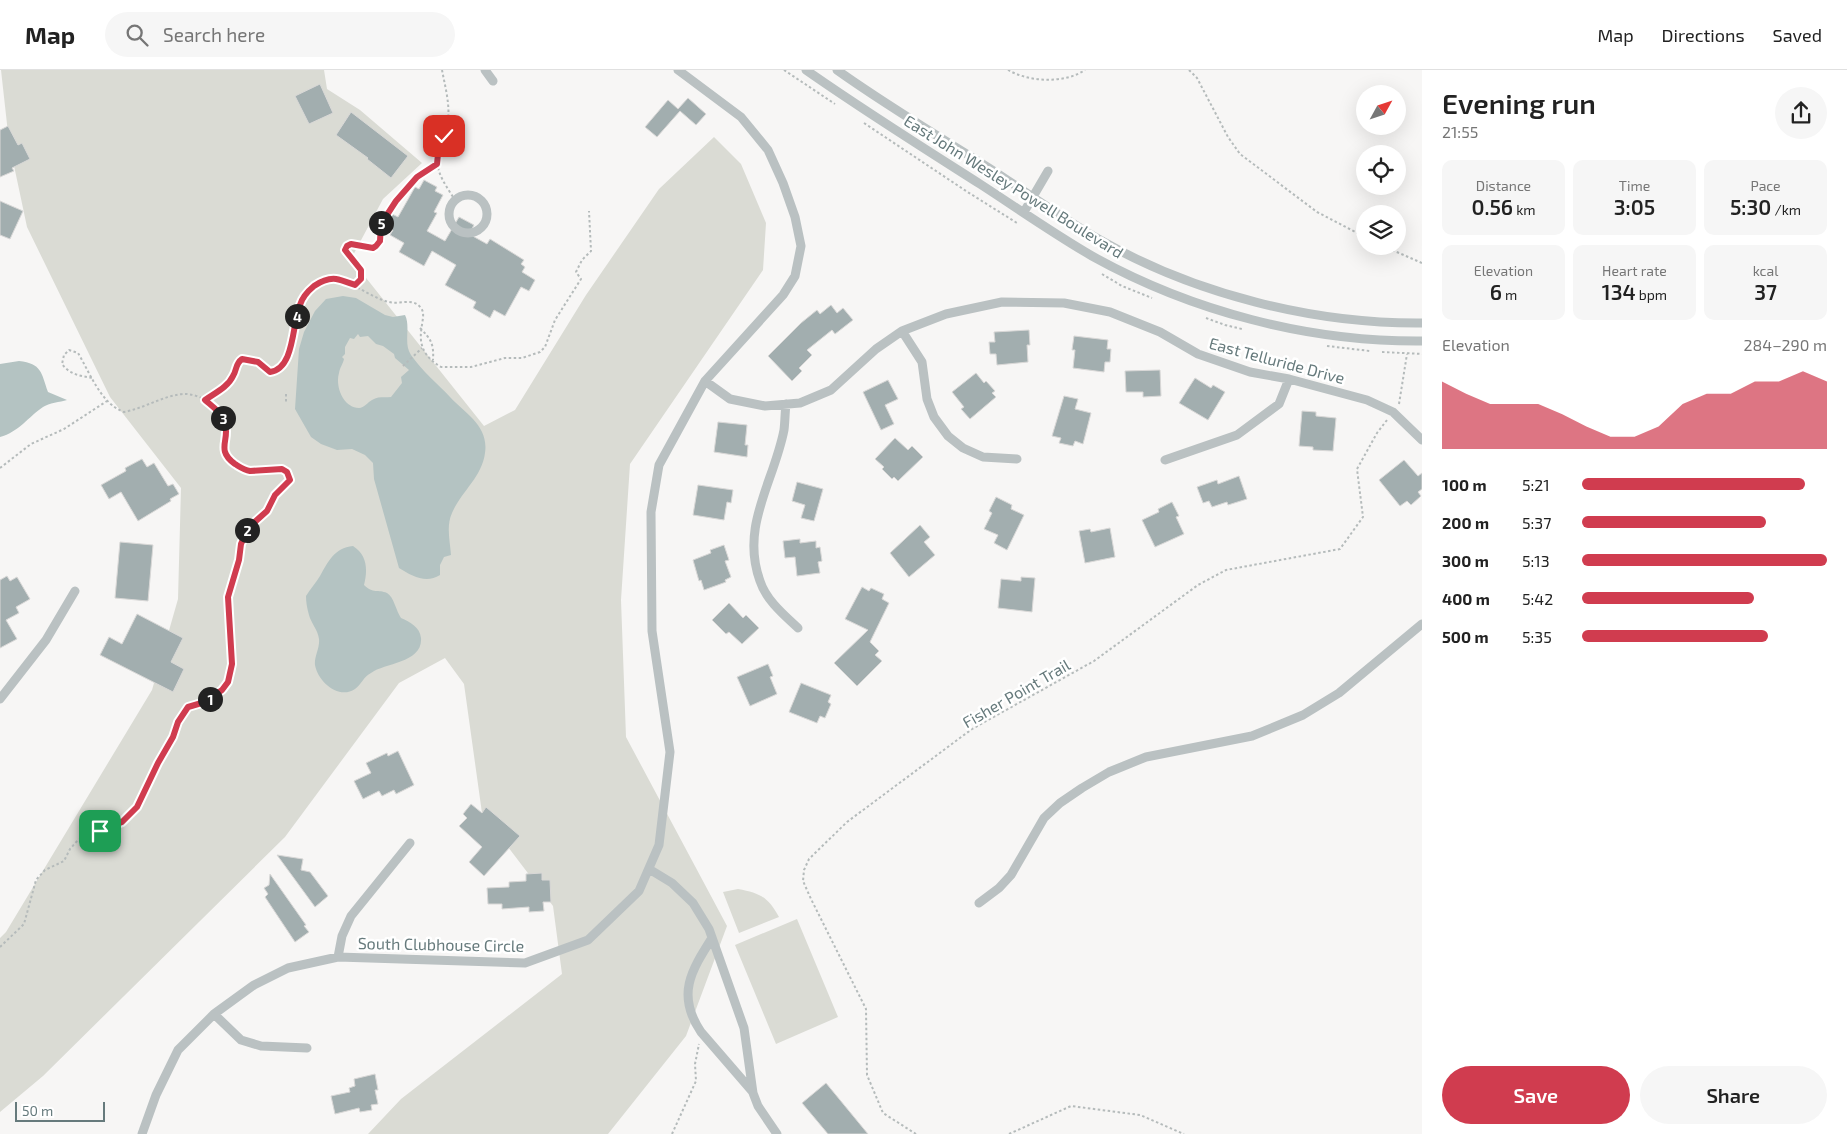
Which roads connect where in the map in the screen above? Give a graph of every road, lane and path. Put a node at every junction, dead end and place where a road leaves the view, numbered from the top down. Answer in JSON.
{"nodes":[{"id":1,"x":442,"y":70,"type":"edge"},
{"id":2,"x":485,"y":70,"type":"edge"},
{"id":3,"x":494,"y":70,"type":"edge"},
{"id":4,"x":678,"y":70,"type":"edge"},
{"id":5,"x":806,"y":70,"type":"edge"},
{"id":6,"x":837,"y":70,"type":"edge"},
{"id":7,"x":1008,"y":70,"type":"edge"},
{"id":8,"x":1085,"y":70,"type":"edge"},
{"id":9,"x":1189,"y":70,"type":"edge"},
{"id":10,"x":437,"y":164,"type":"junction"},
{"id":11,"x":1048,"y":171,"type":"dead end"},
{"id":12,"x":1034,"y":197,"type":"junction"},
{"id":13,"x":455,"y":200,"type":"junction"},
{"id":14,"x":589,"y":211,"type":"dead end"},
{"id":15,"x":1024,"y":212,"type":"junction"},
{"id":16,"x":1356,"y":232,"type":"edge"},
{"id":17,"x":1404,"y":255,"type":"edge"},
{"id":18,"x":1422,"y":263,"type":"edge"},
{"id":19,"x":355,"y":285,"type":"junction"},
{"id":20,"x":1422,"y":323,"type":"edge"},
{"id":21,"x":420,"y":328,"type":"junction"},
{"id":22,"x":902,"y":331,"type":"junction"},
{"id":23,"x":1422,"y":341,"type":"edge"},
{"id":24,"x":422,"y":348,"type":"junction"},
{"id":25,"x":1422,"y":354,"type":"edge"},
{"id":26,"x":433,"y":360,"type":"junction"},
{"id":27,"x":404,"y":366,"type":"dead end"},
{"id":28,"x":93,"y":378,"type":"junction"},
{"id":29,"x":1289,"y":379,"type":"junction"},
{"id":30,"x":705,"y":381,"type":"junction"},
{"id":31,"x":286,"y":394,"type":"dead end"},
{"id":32,"x":205,"y":400,"type":"junction"},
{"id":33,"x":107,"y":401,"type":"junction"},
{"id":34,"x":286,"y":404,"type":"dead end"},
{"id":35,"x":786,"y":404,"type":"junction"},
{"id":36,"x":1393,"y":412,"type":"junction"},
{"id":37,"x":1422,"y":440,"type":"edge"},
{"id":38,"x":1017,"y":459,"type":"dead end"},
{"id":39,"x":1165,"y":460,"type":"dead end"},
{"id":40,"x":0,"y":468,"type":"edge"},
{"id":41,"x":75,"y":592,"type":"dead end"},
{"id":42,"x":1422,"y":624,"type":"edge"},
{"id":43,"x":798,"y":628,"type":"dead end"},
{"id":44,"x":0,"y":699,"type":"edge"},
{"id":45,"x":410,"y":843,"type":"dead end"},
{"id":46,"x":649,"y":869,"type":"junction"},
{"id":47,"x":979,"y":903,"type":"dead end"},
{"id":48,"x":712,"y":938,"type":"junction"},
{"id":49,"x":0,"y":947,"type":"edge"},
{"id":50,"x":338,"y":957,"type":"junction"},
{"id":51,"x":214,"y":1014,"type":"junction"},
{"id":52,"x":701,"y":1032,"type":"junction"},
{"id":53,"x":307,"y":1048,"type":"dead end"},
{"id":54,"x":753,"y":1093,"type":"junction"},
{"id":55,"x":142,"y":1134,"type":"edge"},
{"id":56,"x":672,"y":1134,"type":"edge"},
{"id":57,"x":777,"y":1134,"type":"edge"},
{"id":58,"x":916,"y":1134,"type":"edge"},
{"id":59,"x":1010,"y":1134,"type":"edge"},
{"id":60,"x":1184,"y":1134,"type":"edge"}],
"edges":[{"from":1,"to":10,"type":"path"},
{"from":2,"to":3,"type":"street"},
{"from":4,"to":30,"type":"street","name":"South Clubhouse Circle"},
{"from":5,"to":15,"type":"street","name":"East John Wesley Powell Boulevard"},
{"from":6,"to":12,"type":"street","name":"East John Wesley Powell Boulevard"},
{"from":7,"to":8,"type":"path"},
{"from":9,"to":16,"type":"path"},
{"from":10,"to":13,"type":"path"},
{"from":10,"to":19,"type":"path"},
{"from":11,"to":12,"type":"street"},
{"from":12,"to":15,"type":"street"},
{"from":12,"to":20,"type":"street","name":"East John Wesley Powell Boulevard"},
{"from":13,"to":13,"type":"street"},
{"from":14,"to":26,"type":"path"},
{"from":15,"to":23,"type":"street","name":"East John Wesley Powell Boulevard"},
{"from":17,"to":18,"type":"path"},
{"from":19,"to":21,"type":"path"},
{"from":19,"to":32,"type":"path"},
{"from":21,"to":24,"type":"path"},
{"from":21,"to":26,"type":"path"},
{"from":22,"to":29,"type":"street","name":"East Telluride Drive"},
{"from":22,"to":35,"type":"street","name":"East Telluride Drive"},
{"from":22,"to":38,"type":"street"},
{"from":24,"to":26,"type":"path"},
{"from":24,"to":27,"type":"path"},
{"from":25,"to":36,"type":"path","name":"Fisher Point Trail"},
{"from":28,"to":28,"type":"path"},
{"from":28,"to":33,"type":"path"},
{"from":29,"to":36,"type":"street","name":"East Telluride Drive"},
{"from":29,"to":39,"type":"street"},
{"from":30,"to":35,"type":"street","name":"East Telluride Drive"},
{"from":30,"to":46,"type":"street","name":"South Clubhouse Circle"},
{"from":31,"to":34,"type":"path"},
{"from":32,"to":33,"type":"path"},
{"from":32,"to":49,"type":"path"},
{"from":33,"to":40,"type":"path"},
{"from":35,"to":43,"type":"street"},
{"from":36,"to":37,"type":"street","name":"East Telluride Drive"},
{"from":36,"to":58,"type":"path","name":"Fisher Point Trail"},
{"from":41,"to":44,"type":"street"},
{"from":42,"to":47,"type":"street"},
{"from":45,"to":50,"type":"street"},
{"from":46,"to":48,"type":"street"},
{"from":46,"to":50,"type":"street","name":"South Clubhouse Circle"},
{"from":48,"to":52,"type":"street"},
{"from":48,"to":54,"type":"street"},
{"from":50,"to":51,"type":"street","name":"South Clubhouse Circle"},
{"from":51,"to":53,"type":"street"},
{"from":51,"to":55,"type":"street","name":"South Clubhouse Circle"},
{"from":52,"to":54,"type":"street"},
{"from":52,"to":56,"type":"path"},
{"from":54,"to":57,"type":"street"},
{"from":59,"to":60,"type":"path"}]}
